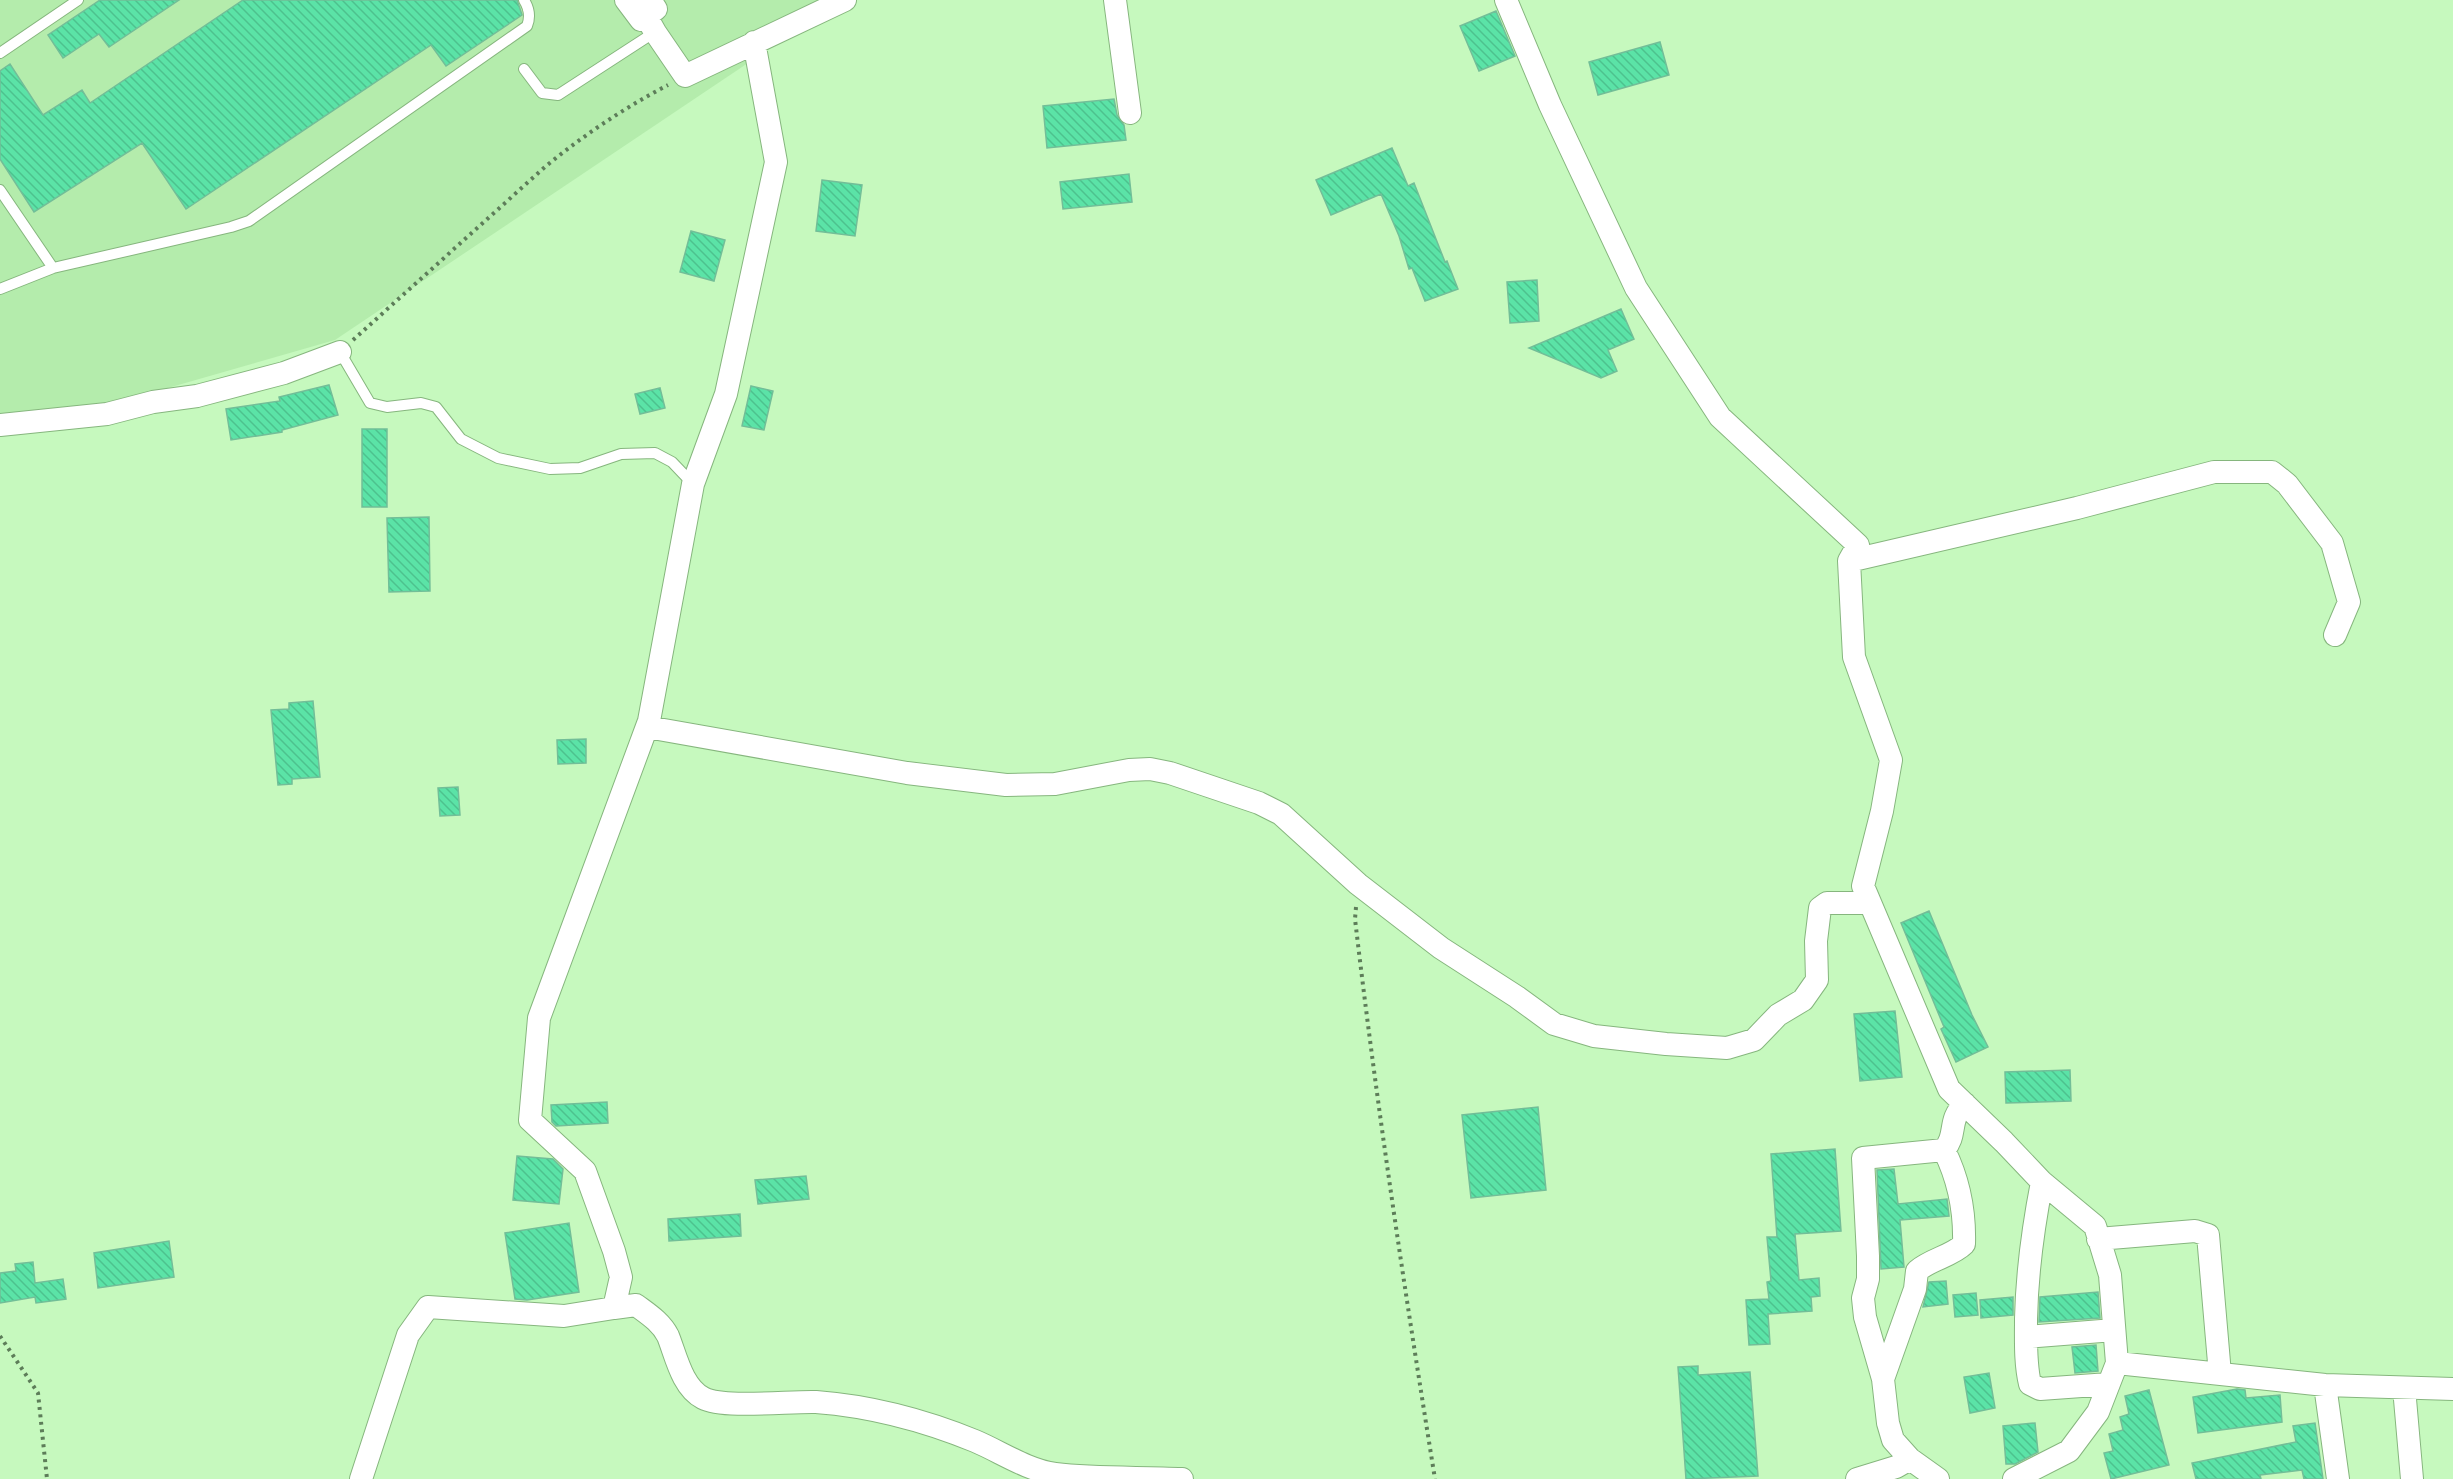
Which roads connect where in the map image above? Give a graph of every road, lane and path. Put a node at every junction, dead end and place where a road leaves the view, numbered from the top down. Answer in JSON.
{"nodes":[{"id":1,"x":78,"y":0,"type":"edge"},
{"id":2,"x":626,"y":0,"type":"edge"},
{"id":3,"x":845,"y":0,"type":"edge"},
{"id":4,"x":1115,"y":0,"type":"edge"},
{"id":5,"x":1506,"y":0,"type":"edge"},
{"id":6,"x":530,"y":2,"type":"edge"},
{"id":7,"x":650,"y":16,"type":"edge"},
{"id":8,"x":754,"y":42,"type":"junction"},
{"id":9,"x":0,"y":53,"type":"edge"},
{"id":10,"x":524,"y":69,"type":"dead end"},
{"id":11,"x":685,"y":76,"type":"junction"},
{"id":12,"x":1130,"y":113,"type":"dead end"},
{"id":13,"x":0,"y":190,"type":"edge"},
{"id":14,"x":53,"y":268,"type":"junction"},
{"id":15,"x":0,"y":289,"type":"edge"},
{"id":16,"x":340,"y":352,"type":"junction"},
{"id":17,"x":0,"y":425,"type":"edge"},
{"id":18,"x":693,"y":484,"type":"junction"},
{"id":19,"x":1849,"y":561,"type":"junction"},
{"id":20,"x":2335,"y":635,"type":"dead end"},
{"id":21,"x":647,"y":727,"type":"junction"},
{"id":22,"x":1358,"y":884,"type":"junction"},
{"id":23,"x":1870,"y":903,"type":"junction"},
{"id":24,"x":1965,"y":1104,"type":"junction"},
{"id":25,"x":1944,"y":1150,"type":"junction"},
{"id":26,"x":2042,"y":1182,"type":"junction"},
{"id":27,"x":2098,"y":1239,"type":"junction"},
{"id":28,"x":614,"y":1308,"type":"junction"},
{"id":29,"x":2114,"y":1330,"type":"junction"},
{"id":30,"x":0,"y":1336,"type":"edge"},
{"id":31,"x":2026,"y":1336,"type":"junction"},
{"id":32,"x":2117,"y":1363,"type":"junction"},
{"id":33,"x":2220,"y":1374,"type":"junction"},
{"id":34,"x":1883,"y":1379,"type":"junction"},
{"id":35,"x":2109,"y":1384,"type":"junction"},
{"id":36,"x":2325,"y":1385,"type":"junction"},
{"id":37,"x":2404,"y":1388,"type":"junction"},
{"id":38,"x":2453,"y":1389,"type":"edge"},
{"id":39,"x":1910,"y":1459,"type":"junction"},
{"id":40,"x":47,"y":1479,"type":"edge"},
{"id":41,"x":362,"y":1479,"type":"edge"},
{"id":42,"x":1182,"y":1479,"type":"edge"},
{"id":43,"x":1435,"y":1479,"type":"edge"},
{"id":44,"x":1857,"y":1479,"type":"edge"},
{"id":45,"x":1938,"y":1479,"type":"edge"},
{"id":46,"x":2014,"y":1479,"type":"edge"},
{"id":47,"x":2338,"y":1479,"type":"edge"},
{"id":48,"x":2412,"y":1479,"type":"edge"}],
"edges":[{"from":1,"to":9,"type":"lane"},
{"from":2,"to":7,"type":"street"},
{"from":3,"to":8,"type":"street"},
{"from":4,"to":12,"type":"street"},
{"from":5,"to":19,"type":"street"},
{"from":6,"to":14,"type":"lane"},
{"from":7,"to":10,"type":"lane"},
{"from":7,"to":11,"type":"street"},
{"from":8,"to":11,"type":"street"},
{"from":8,"to":18,"type":"street"},
{"from":11,"to":16,"type":"path"},
{"from":13,"to":14,"type":"lane"},
{"from":14,"to":15,"type":"lane"},
{"from":16,"to":17,"type":"street"},
{"from":16,"to":18,"type":"lane"},
{"from":18,"to":21,"type":"street"},
{"from":19,"to":20,"type":"street"},
{"from":19,"to":23,"type":"street"},
{"from":21,"to":22,"type":"street"},
{"from":21,"to":28,"type":"street"},
{"from":22,"to":23,"type":"street"},
{"from":22,"to":43,"type":"path"},
{"from":23,"to":24,"type":"street"},
{"from":24,"to":25,"type":"street"},
{"from":24,"to":26,"type":"street"},
{"from":25,"to":34,"type":"street"},
{"from":25,"to":34,"type":"street"},
{"from":26,"to":27,"type":"street"},
{"from":26,"to":31,"type":"street"},
{"from":27,"to":29,"type":"street"},
{"from":27,"to":33,"type":"street"},
{"from":28,"to":41,"type":"street"},
{"from":28,"to":42,"type":"street"},
{"from":29,"to":31,"type":"street"},
{"from":29,"to":32,"type":"street"},
{"from":30,"to":40,"type":"path"},
{"from":31,"to":35,"type":"street"},
{"from":32,"to":33,"type":"street"},
{"from":32,"to":35,"type":"street"},
{"from":33,"to":36,"type":"street"},
{"from":34,"to":39,"type":"street"},
{"from":35,"to":46,"type":"street"},
{"from":36,"to":37,"type":"street"},
{"from":36,"to":47,"type":"street"},
{"from":37,"to":38,"type":"street"},
{"from":37,"to":48,"type":"street"},
{"from":39,"to":44,"type":"street"},
{"from":39,"to":45,"type":"street"}]}
